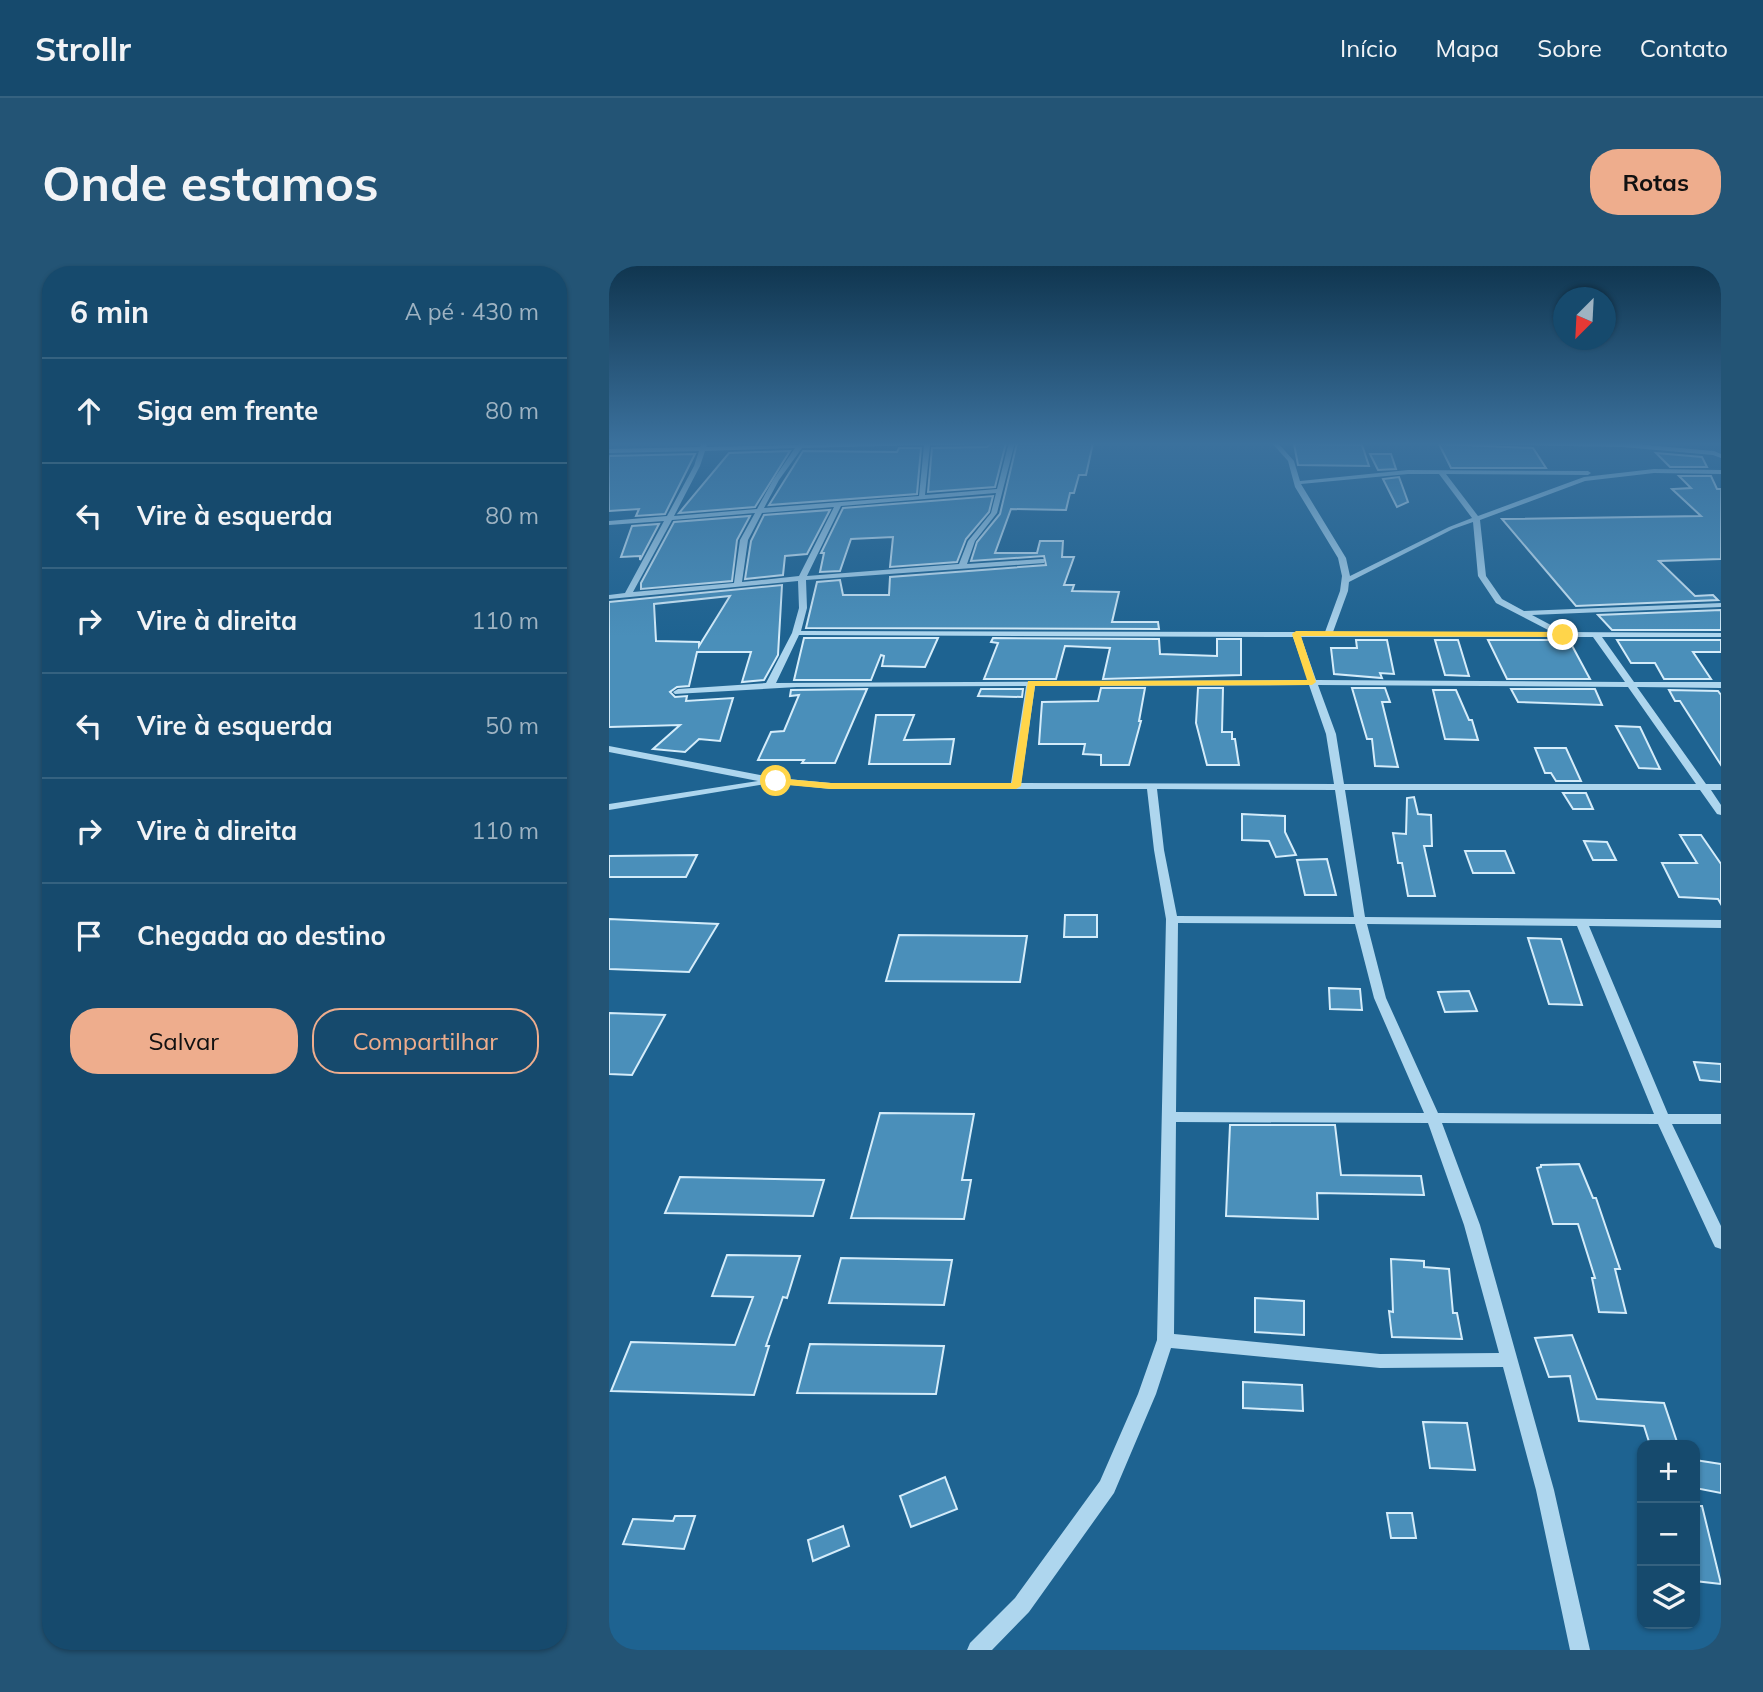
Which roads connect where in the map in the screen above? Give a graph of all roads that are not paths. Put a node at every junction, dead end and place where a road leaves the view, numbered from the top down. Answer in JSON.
{"nodes":[{"id":1,"x":676,"y":507,"type":"edge"},
{"id":2,"x":760,"y":507,"type":"edge"},
{"id":3,"x":804,"y":507,"type":"edge"},
{"id":4,"x":838,"y":507,"type":"edge"},
{"id":5,"x":996,"y":507,"type":"edge"},
{"id":6,"x":1310,"y":507,"type":"edge"},
{"id":7,"x":1467,"y":507,"type":"edge"},
{"id":8,"x":1507,"y":507,"type":"edge"},
{"id":9,"x":758,"y":510,"type":"junction"},
{"id":10,"x":670,"y":517,"type":"junction"},
{"id":11,"x":1476,"y":518,"type":"junction"},
{"id":12,"x":609,"y":523,"type":"edge"},
{"id":13,"x":1041,"y":561,"type":"dead end"},
{"id":14,"x":963,"y":566,"type":"junction"},
{"id":15,"x":802,"y":578,"type":"junction"},
{"id":16,"x":1345,"y":582,"type":"junction"},
{"id":17,"x":738,"y":585,"type":"junction"},
{"id":18,"x":628,"y":595,"type":"junction"},
{"id":19,"x":609,"y":597,"type":"edge"},
{"id":20,"x":1721,"y":605,"type":"edge"},
{"id":21,"x":1521,"y":614,"type":"junction"},
{"id":22,"x":796,"y":633,"type":"junction"},
{"id":23,"x":1296,"y":634,"type":"junction"},
{"id":24,"x":1328,"y":634,"type":"junction"},
{"id":25,"x":1563,"y":635,"type":"junction"},
{"id":26,"x":1596,"y":635,"type":"junction"},
{"id":27,"x":1721,"y":635,"type":"edge"},
{"id":28,"x":1312,"y":682,"type":"junction"},
{"id":29,"x":1031,"y":683,"type":"junction"},
{"id":30,"x":1632,"y":684,"type":"junction"},
{"id":31,"x":770,"y":685,"type":"junction"},
{"id":32,"x":1721,"y":685,"type":"edge"},
{"id":33,"x":678,"y":692,"type":"dead end"},
{"id":34,"x":609,"y":749,"type":"edge"},
{"id":35,"x":776,"y":781,"type":"junction"},
{"id":36,"x":1016,"y":786,"type":"junction"},
{"id":37,"x":1152,"y":786,"type":"junction"},
{"id":38,"x":1338,"y":787,"type":"junction"},
{"id":39,"x":1702,"y":787,"type":"junction"},
{"id":40,"x":1721,"y":787,"type":"edge"},
{"id":41,"x":609,"y":807,"type":"edge"},
{"id":42,"x":1721,"y":812,"type":"edge"},
{"id":43,"x":1172,"y":919,"type":"junction"},
{"id":44,"x":1360,"y":921,"type":"junction"},
{"id":45,"x":1582,"y":923,"type":"junction"},
{"id":46,"x":1721,"y":924,"type":"edge"},
{"id":47,"x":1169,"y":1117,"type":"junction"},
{"id":48,"x":1663,"y":1119,"type":"junction"},
{"id":49,"x":1721,"y":1119,"type":"edge"},
{"id":50,"x":1434,"y":1120,"type":"junction"},
{"id":51,"x":1721,"y":1243,"type":"edge"},
{"id":52,"x":1165,"y":1340,"type":"junction"},
{"id":53,"x":1509,"y":1360,"type":"junction"},
{"id":54,"x":977,"y":1650,"type":"edge"},
{"id":55,"x":1580,"y":1650,"type":"edge"}],
"edges":[{"from":1,"to":10,"type":"street"},
{"from":2,"to":9,"type":"street"},
{"from":3,"to":9,"type":"street"},
{"from":4,"to":15,"type":"street"},
{"from":5,"to":14,"type":"street"},
{"from":6,"to":16,"type":"street"},
{"from":7,"to":11,"type":"street"},
{"from":8,"to":11,"type":"street"},
{"from":9,"to":10,"type":"street"},
{"from":9,"to":17,"type":"street"},
{"from":10,"to":12,"type":"street"},
{"from":10,"to":18,"type":"street"},
{"from":11,"to":16,"type":"street"},
{"from":11,"to":21,"type":"street"},
{"from":13,"to":14,"type":"street"},
{"from":14,"to":15,"type":"street"},
{"from":15,"to":17,"type":"street"},
{"from":15,"to":22,"type":"street"},
{"from":16,"to":24,"type":"street"},
{"from":17,"to":18,"type":"street"},
{"from":18,"to":19,"type":"street"},
{"from":20,"to":21,"type":"street"},
{"from":21,"to":25,"type":"street"},
{"from":22,"to":23,"type":"street"},
{"from":22,"to":31,"type":"street"},
{"from":23,"to":24,"type":"street"},
{"from":23,"to":28,"type":"street"},
{"from":24,"to":25,"type":"street"},
{"from":25,"to":26,"type":"street"},
{"from":26,"to":27,"type":"street"},
{"from":26,"to":30,"type":"street"},
{"from":28,"to":29,"type":"street"},
{"from":28,"to":30,"type":"street"},
{"from":28,"to":38,"type":"street"},
{"from":29,"to":31,"type":"street"},
{"from":29,"to":36,"type":"street"},
{"from":30,"to":32,"type":"street"},
{"from":30,"to":39,"type":"street"},
{"from":31,"to":33,"type":"street"},
{"from":34,"to":35,"type":"street"},
{"from":35,"to":36,"type":"street"},
{"from":35,"to":41,"type":"street"},
{"from":36,"to":37,"type":"street"},
{"from":37,"to":38,"type":"street"},
{"from":37,"to":43,"type":"street"},
{"from":38,"to":39,"type":"street"},
{"from":38,"to":44,"type":"street"},
{"from":39,"to":40,"type":"street"},
{"from":39,"to":42,"type":"street"},
{"from":43,"to":44,"type":"street"},
{"from":43,"to":47,"type":"street"},
{"from":44,"to":45,"type":"street"},
{"from":44,"to":50,"type":"street"},
{"from":45,"to":46,"type":"street"},
{"from":45,"to":48,"type":"street"},
{"from":47,"to":50,"type":"street"},
{"from":47,"to":52,"type":"street"},
{"from":48,"to":49,"type":"street"},
{"from":48,"to":50,"type":"street"},
{"from":48,"to":51,"type":"street"},
{"from":50,"to":53,"type":"street"},
{"from":52,"to":53,"type":"street"},
{"from":52,"to":54,"type":"street"},
{"from":53,"to":55,"type":"street"}]}
